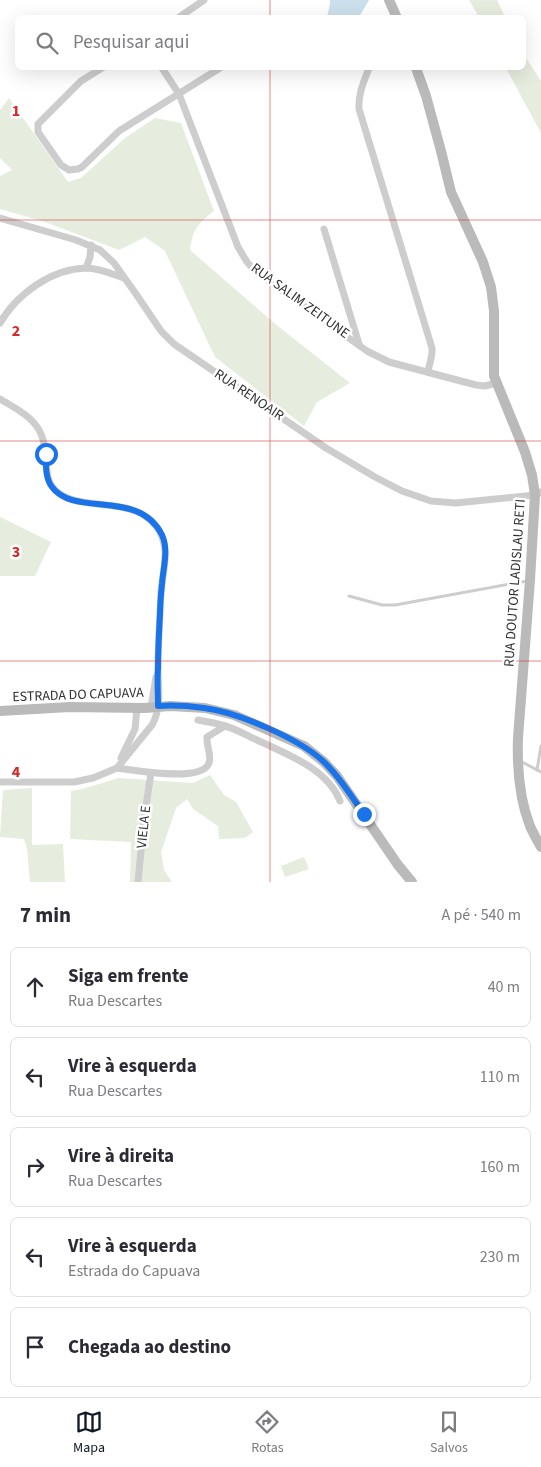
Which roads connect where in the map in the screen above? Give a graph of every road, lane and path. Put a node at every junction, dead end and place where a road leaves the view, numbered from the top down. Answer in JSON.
{"nodes":[{"id":1,"x":204,"y":0,"type":"edge"},
{"id":2,"x":389,"y":0,"type":"edge"},
{"id":3,"x":182,"y":15,"type":"edge"},
{"id":4,"x":395,"y":15,"type":"edge"},
{"id":5,"x":98,"y":70,"type":"edge"},
{"id":6,"x":163,"y":70,"type":"edge"},
{"id":7,"x":217,"y":70,"type":"edge"},
{"id":8,"x":368,"y":70,"type":"edge"},
{"id":9,"x":417,"y":70,"type":"edge"},
{"id":10,"x":179,"y":94,"type":"junction"},
{"id":11,"x":0,"y":218,"type":"edge"},
{"id":12,"x":324,"y":229,"type":"dead end"},
{"id":13,"x":91,"y":245,"type":"junction"},
{"id":14,"x":86,"y":268,"type":"junction"},
{"id":15,"x":124,"y":278,"type":"junction"},
{"id":16,"x":0,"y":323,"type":"edge"},
{"id":17,"x":359,"y":344,"type":"junction"},
{"id":18,"x":428,"y":372,"type":"junction"},
{"id":19,"x":496,"y":383,"type":"junction"},
{"id":20,"x":0,"y":399,"type":"edge"},
{"id":21,"x":538,"y":493,"type":"edge"},
{"id":22,"x":530,"y":580,"type":"junction"},
{"id":23,"x":349,"y":596,"type":"dead end"},
{"id":24,"x":154,"y":706,"type":"junction"},
{"id":25,"x":137,"y":708,"type":"junction"},
{"id":26,"x":0,"y":711,"type":"edge"},
{"id":27,"x":198,"y":720,"type":"dead end"},
{"id":28,"x":225,"y":726,"type":"junction"},
{"id":29,"x":541,"y":746,"type":"edge"},
{"id":30,"x":517,"y":760,"type":"junction"},
{"id":31,"x":117,"y":768,"type":"junction"},
{"id":32,"x":539,"y":771,"type":"edge"},
{"id":33,"x":151,"y":773,"type":"junction"},
{"id":34,"x":0,"y":782,"type":"edge"},
{"id":35,"x":340,"y":801,"type":"dead end"},
{"id":36,"x":541,"y":847,"type":"edge"},
{"id":37,"x":138,"y":882,"type":"edge"},
{"id":38,"x":412,"y":882,"type":"edge"}],
"edges":[{"from":1,"to":3,"type":"street"},
{"from":2,"to":4,"type":"street"},
{"from":5,"to":10,"type":"street"},
{"from":6,"to":10,"type":"street","name":"RUA SALIM ZEITUNE"},
{"from":7,"to":10,"type":"street"},
{"from":8,"to":18,"type":"street"},
{"from":9,"to":19,"type":"street","name":"RUA DOUTOR LADISLAU RETI"},
{"from":10,"to":17,"type":"street","name":"RUA SALIM ZEITUNE"},
{"from":11,"to":13,"type":"street","name":"RUA RENOAIR"},
{"from":12,"to":17,"type":"street"},
{"from":13,"to":14,"type":"street"},
{"from":13,"to":15,"type":"street","name":"RUA RENOAIR"},
{"from":14,"to":15,"type":"street"},
{"from":14,"to":16,"type":"street"},
{"from":15,"to":21,"type":"street","name":"RUA RENOAIR"},
{"from":17,"to":18,"type":"street","name":"RUA SALIM ZEITUNE"},
{"from":18,"to":19,"type":"street","name":"RUA SALIM ZEITUNE"},
{"from":19,"to":21,"type":"street","name":"RUA DOUTOR LADISLAU RETI"},
{"from":20,"to":24,"type":"street"},
{"from":21,"to":22,"type":"street","name":"RUA DOUTOR LADISLAU RETI"},
{"from":22,"to":23,"type":"lane"},
{"from":22,"to":30,"type":"street","name":"RUA DOUTOR LADISLAU RETI"},
{"from":24,"to":25,"type":"street","name":"ESTRADA DO CAPUAVA"},
{"from":24,"to":31,"type":"street"},
{"from":24,"to":38,"type":"street","name":"ESTRADA DO CAPUAVA"},
{"from":25,"to":26,"type":"street","name":"ESTRADA DO CAPUAVA"},
{"from":25,"to":31,"type":"street"},
{"from":27,"to":28,"type":"street"},
{"from":28,"to":33,"type":"street"},
{"from":28,"to":35,"type":"street"},
{"from":29,"to":32,"type":"lane"},
{"from":30,"to":32,"type":"lane"},
{"from":30,"to":36,"type":"street","name":"RUA DOUTOR LADISLAU RETI"},
{"from":31,"to":33,"type":"street"},
{"from":31,"to":34,"type":"street"},
{"from":33,"to":37,"type":"street","name":"VIELA E"}]}
